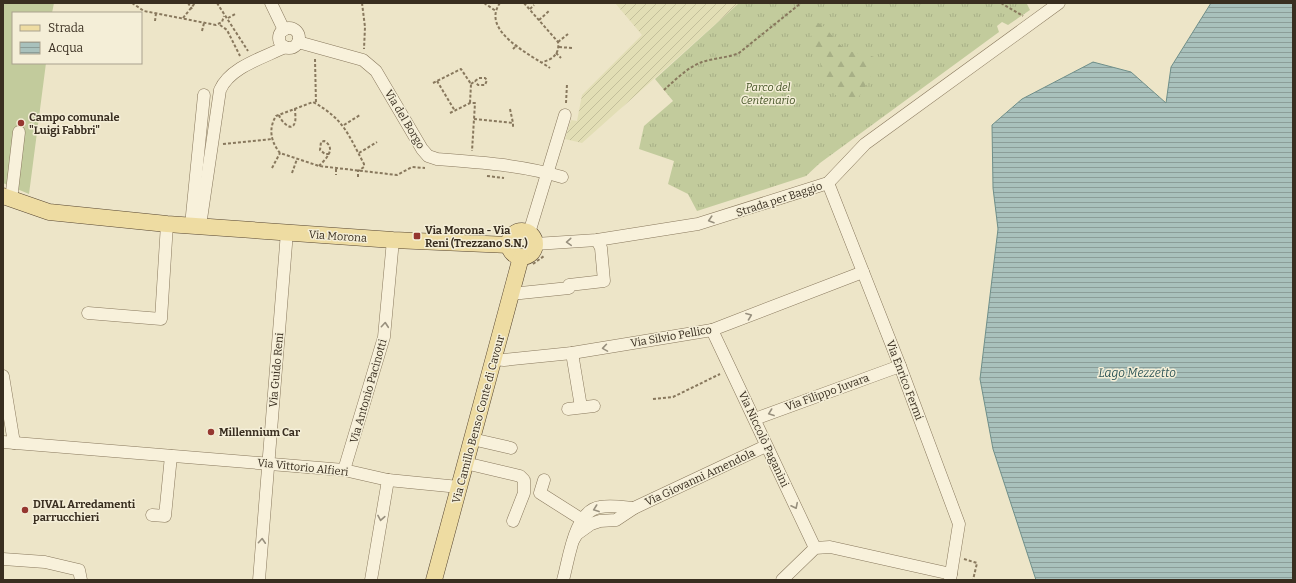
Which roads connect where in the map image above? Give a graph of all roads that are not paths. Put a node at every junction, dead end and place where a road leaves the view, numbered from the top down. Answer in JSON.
{"nodes":[{"id":1,"x":271,"y":3,"type":"edge"},
{"id":2,"x":1058,"y":3,"type":"edge"},
{"id":3,"x":284,"y":30,"type":"junction"},
{"id":4,"x":298,"y":42,"type":"junction"},
{"id":5,"x":285,"y":47,"type":"junction"},
{"id":6,"x":204,"y":95,"type":"dead end"},
{"id":7,"x":565,"y":115,"type":"road end"},
{"id":8,"x":19,"y":132,"type":"dead end"},
{"id":9,"x":547,"y":172,"type":"junction"},
{"id":10,"x":562,"y":177,"type":"dead end"},
{"id":11,"x":828,"y":183,"type":"junction"},
{"id":12,"x":7,"y":198,"type":"edge"},
{"id":13,"x":167,"y":224,"type":"junction"},
{"id":14,"x":195,"y":226,"type":"junction"},
{"id":15,"x":287,"y":232,"type":"junction"},
{"id":16,"x":532,"y":239,"type":"junction"},
{"id":17,"x":393,"y":240,"type":"junction"},
{"id":18,"x":597,"y":240,"type":"junction"},
{"id":19,"x":509,"y":245,"type":"junction"},
{"id":20,"x":521,"y":257,"type":"junction"},
{"id":21,"x":862,"y":272,"type":"junction"},
{"id":22,"x":511,"y":294,"type":"junction"},
{"id":23,"x":88,"y":313,"type":"dead end"},
{"id":24,"x":712,"y":330,"type":"junction"},
{"id":25,"x":572,"y":353,"type":"junction"},
{"id":26,"x":494,"y":359,"type":"junction"},
{"id":27,"x":900,"y":366,"type":"junction"},
{"id":28,"x":3,"y":376,"type":"edge"},
{"id":29,"x":594,"y":406,"type":"dead end"},
{"id":30,"x":581,"y":407,"type":"junction"},
{"id":31,"x":568,"y":409,"type":"dead end"},
{"id":32,"x":754,"y":419,"type":"junction"},
{"id":33,"x":472,"y":439,"type":"junction"},
{"id":34,"x":6,"y":443,"type":"edge"},
{"id":35,"x":766,"y":446,"type":"junction"},
{"id":36,"x":511,"y":448,"type":"dead end"},
{"id":37,"x":171,"y":456,"type":"junction"},
{"id":38,"x":465,"y":463,"type":"junction"},
{"id":39,"x":268,"y":464,"type":"junction"},
{"id":40,"x":344,"y":470,"type":"junction"},
{"id":41,"x":388,"y":480,"type":"junction"},
{"id":42,"x":544,"y":480,"type":"dead end"},
{"id":43,"x":458,"y":487,"type":"junction"},
{"id":44,"x":634,"y":508,"type":"junction"},
{"id":45,"x":152,"y":515,"type":"dead end"},
{"id":46,"x":582,"y":519,"type":"junction"},
{"id":47,"x":513,"y":521,"type":"dead end"},
{"id":48,"x":574,"y":539,"type":"junction"},
{"id":49,"x":815,"y":548,"type":"junction"},
{"id":50,"x":3,"y":559,"type":"edge"},
{"id":51,"x":950,"y":577,"type":"edge"},
{"id":52,"x":81,"y":580,"type":"edge"},
{"id":53,"x":259,"y":580,"type":"edge"},
{"id":54,"x":371,"y":580,"type":"edge"},
{"id":55,"x":434,"y":580,"type":"edge"},
{"id":56,"x":563,"y":580,"type":"edge"},
{"id":57,"x":782,"y":580,"type":"edge"}],
"edges":[{"from":1,"to":3,"type":"street"},
{"from":2,"to":11,"type":"street","name":"Strada per Baggio"},
{"from":3,"to":4,"type":"street"},
{"from":3,"to":5,"type":"street"},
{"from":4,"to":5,"type":"street"},
{"from":4,"to":9,"type":"street","name":"Via del Borgo"},
{"from":5,"to":14,"type":"street"},
{"from":6,"to":14,"type":"street"},
{"from":7,"to":9,"type":"street"},
{"from":8,"to":12,"type":"street"},
{"from":9,"to":10,"type":"street","name":"Via del Borgo"},
{"from":9,"to":16,"type":"street"},
{"from":11,"to":18,"type":"street","name":"Strada per Baggio","one_way":true},
{"from":11,"to":21,"type":"street","name":"Via Enrico Fermi"},
{"from":12,"to":13,"type":"main road","name":"Via Morona"},
{"from":13,"to":14,"type":"main road","name":"Via Morona"},
{"from":13,"to":23,"type":"street"},
{"from":14,"to":15,"type":"main road","name":"Via Morona"},
{"from":15,"to":17,"type":"main road","name":"Via Morona"},
{"from":15,"to":39,"type":"street","name":"Via Guido Reni"},
{"from":18,"to":16,"type":"street","name":"Strada per Baggio","one_way":true},
{"from":16,"to":19,"type":"main road"},
{"from":16,"to":20,"type":"main road"},
{"from":17,"to":19,"type":"main road","name":"Via Morona"},
{"from":40,"to":17,"type":"street","name":"Via Antonio Pacinotti","one_way":true},
{"from":18,"to":22,"type":"street"},
{"from":19,"to":20,"type":"main road"},
{"from":20,"to":22,"type":"main road","name":"Via Camillo Benso Conte di Cavour"},
{"from":24,"to":21,"type":"street","name":"Via Silvio Pellico","one_way":true},
{"from":21,"to":27,"type":"street","name":"Via Enrico Fermi"},
{"from":22,"to":26,"type":"main road","name":"Via Camillo Benso Conte di Cavour"},
{"from":24,"to":25,"type":"street","name":"Via Silvio Pellico","one_way":true},
{"from":24,"to":32,"type":"street","name":"Via Niccolò Paganini"},
{"from":25,"to":26,"type":"street","name":"Via Silvio Pellico"},
{"from":25,"to":30,"type":"street"},
{"from":26,"to":33,"type":"main road","name":"Via Camillo Benso Conte di Cavour"},
{"from":27,"to":32,"type":"street","name":"Via Filippo Juvara","one_way":true},
{"from":27,"to":51,"type":"street","name":"Via Enrico Fermi"},
{"from":28,"to":34,"type":"street"},
{"from":29,"to":30,"type":"street"},
{"from":30,"to":31,"type":"street"},
{"from":32,"to":35,"type":"street","name":"Via Niccolò Paganini"},
{"from":33,"to":36,"type":"street"},
{"from":33,"to":38,"type":"main road","name":"Via Camillo Benso Conte di Cavour"},
{"from":34,"to":37,"type":"street","name":"Via Vittorio Alfieri"},
{"from":35,"to":44,"type":"street","name":"Via Giovanni Amendola"},
{"from":35,"to":49,"type":"street","name":"Via Niccolò Paganini","one_way":true},
{"from":37,"to":39,"type":"street","name":"Via Vittorio Alfieri"},
{"from":37,"to":45,"type":"street"},
{"from":38,"to":43,"type":"main road","name":"Via Camillo Benso Conte di Cavour"},
{"from":38,"to":47,"type":"street"},
{"from":39,"to":40,"type":"street","name":"Via Vittorio Alfieri"},
{"from":53,"to":39,"type":"street","name":"Via Guido Reni","one_way":true},
{"from":40,"to":41,"type":"street","name":"Via Vittorio Alfieri"},
{"from":41,"to":43,"type":"street","name":"Via Vittorio Alfieri"},
{"from":41,"to":54,"type":"street","one_way":true},
{"from":42,"to":46,"type":"street"},
{"from":43,"to":55,"type":"main road","name":"Via Camillo Benso Conte di Cavour"},
{"from":44,"to":46,"type":"street","name":"Via Giovanni Amendola","one_way":true},
{"from":44,"to":48,"type":"street","name":"Via Giovanni Amendola"},
{"from":46,"to":48,"type":"street"},
{"from":48,"to":56,"type":"street"},
{"from":49,"to":51,"type":"street"},
{"from":49,"to":57,"type":"street"},
{"from":50,"to":52,"type":"street"}]}
